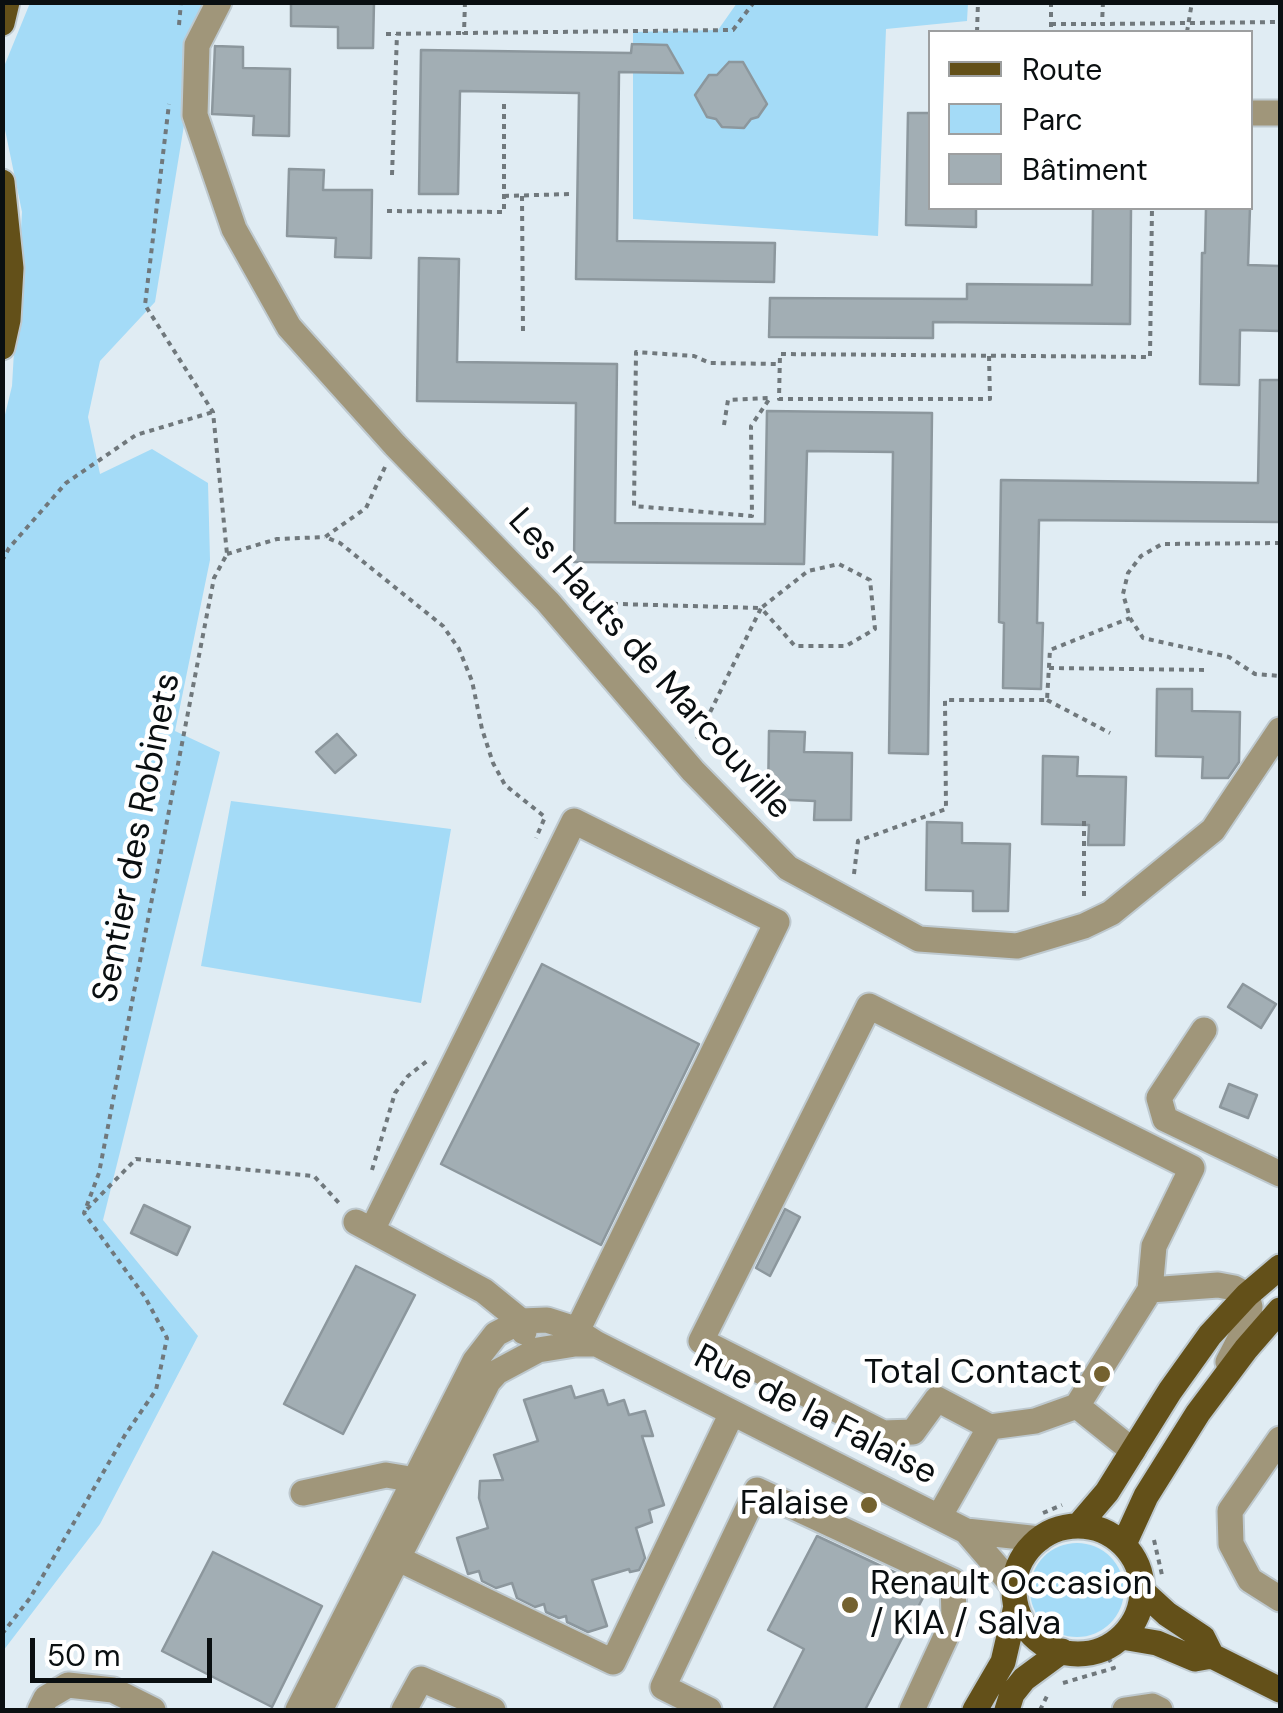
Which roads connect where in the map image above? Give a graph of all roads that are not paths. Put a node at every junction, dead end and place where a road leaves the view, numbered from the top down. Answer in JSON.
{"nodes":[{"id":1,"x":7,"y":2,"type":"edge"},
{"id":2,"x":219,"y":2,"type":"edge"},
{"id":3,"x":2,"y":23,"type":"edge"},
{"id":4,"x":2,"y":182,"type":"edge"},
{"id":5,"x":2,"y":347,"type":"edge"},
{"id":6,"x":1280,"y":730,"type":"edge"},
{"id":7,"x":1204,"y":1030,"type":"dead end"},
{"id":8,"x":1280,"y":1174,"type":"edge"},
{"id":9,"x":1280,"y":1267,"type":"edge"},
{"id":10,"x":1150,"y":1290,"type":"junction"},
{"id":11,"x":1247,"y":1296,"type":"junction"},
{"id":12,"x":1280,"y":1310,"type":"edge"},
{"id":13,"x":521,"y":1321,"type":"junction"},
{"id":14,"x":587,"y":1338,"type":"junction"},
{"id":15,"x":523,"y":1356,"type":"junction"},
{"id":16,"x":1212,"y":1393,"type":"junction"},
{"id":17,"x":1077,"y":1406,"type":"junction"},
{"id":18,"x":732,"y":1413,"type":"junction"},
{"id":19,"x":990,"y":1427,"type":"junction"},
{"id":20,"x":1280,"y":1439,"type":"edge"},
{"id":21,"x":1132,"y":1451,"type":"junction"},
{"id":22,"x":423,"y":1488,"type":"junction"},
{"id":23,"x":302,"y":1494,"type":"dead end"},
{"id":24,"x":939,"y":1518,"type":"junction"},
{"id":25,"x":1078,"y":1526,"type":"junction"},
{"id":26,"x":966,"y":1531,"type":"junction"},
{"id":27,"x":1040,"y":1539,"type":"junction"},
{"id":28,"x":1124,"y":1544,"type":"junction"},
{"id":29,"x":389,"y":1555,"type":"junction"},
{"id":30,"x":1154,"y":1589,"type":"junction"},
{"id":31,"x":1015,"y":1596,"type":"junction"},
{"id":32,"x":1280,"y":1599,"type":"edge"},
{"id":33,"x":1113,"y":1643,"type":"junction"},
{"id":34,"x":1062,"y":1651,"type":"junction"},
{"id":35,"x":1212,"y":1656,"type":"junction"},
{"id":36,"x":1280,"y":1690,"type":"edge"},
{"id":37,"x":40,"y":1710,"type":"edge"},
{"id":38,"x":152,"y":1710,"type":"edge"},
{"id":39,"x":298,"y":1710,"type":"edge"},
{"id":40,"x":320,"y":1710,"type":"edge"},
{"id":41,"x":404,"y":1710,"type":"edge"},
{"id":42,"x":493,"y":1710,"type":"edge"},
{"id":43,"x":709,"y":1710,"type":"edge"},
{"id":44,"x":912,"y":1710,"type":"edge"},
{"id":45,"x":975,"y":1710,"type":"edge"},
{"id":46,"x":1007,"y":1710,"type":"edge"},
{"id":47,"x":1125,"y":1710,"type":"edge"},
{"id":48,"x":1160,"y":1710,"type":"edge"}],
"edges":[{"from":1,"to":3,"type":"main road"},
{"from":2,"to":6,"type":"street","name":"Les Hauts de Marcouville"},
{"from":4,"to":5,"type":"main road"},
{"from":7,"to":8,"type":"street"},
{"from":9,"to":11,"type":"main road"},
{"from":10,"to":11,"type":"street"},
{"from":10,"to":17,"type":"street"},
{"from":10,"to":19,"type":"street"},
{"from":11,"to":16,"type":"street"},
{"from":11,"to":21,"type":"main road"},
{"from":12,"to":16,"type":"main road"},
{"from":13,"to":14,"type":"street","name":"Rue de la Falaise"},
{"from":13,"to":14,"type":"street"},
{"from":13,"to":15,"type":"street"},
{"from":13,"to":22,"type":"street"},
{"from":14,"to":15,"type":"street"},
{"from":14,"to":18,"type":"street","name":"Rue de la Falaise"},
{"from":15,"to":22,"type":"street"},
{"from":16,"to":28,"type":"main road"},
{"from":17,"to":19,"type":"street"},
{"from":17,"to":21,"type":"street"},
{"from":18,"to":24,"type":"street","name":"Rue de la Falaise"},
{"from":18,"to":29,"type":"street"},
{"from":19,"to":24,"type":"street"},
{"from":20,"to":32,"type":"street"},
{"from":21,"to":25,"type":"main road"},
{"from":22,"to":23,"type":"street"},
{"from":22,"to":29,"type":"street"},
{"from":24,"to":26,"type":"street","name":"Rue de la Falaise"},
{"from":25,"to":27,"type":"main road"},
{"from":25,"to":28,"type":"main road"},
{"from":26,"to":27,"type":"street","name":"Rue de la Falaise"},
{"from":26,"to":31,"type":"street","name":"Rue de la Falaise"},
{"from":27,"to":31,"type":"main road"},
{"from":28,"to":30,"type":"main road"},
{"from":29,"to":39,"type":"street"},
{"from":29,"to":40,"type":"street"},
{"from":30,"to":33,"type":"main road"},
{"from":30,"to":35,"type":"main road"},
{"from":31,"to":34,"type":"main road"},
{"from":31,"to":45,"type":"main road"},
{"from":33,"to":34,"type":"main road"},
{"from":33,"to":35,"type":"main road"},
{"from":34,"to":46,"type":"main road"},
{"from":35,"to":36,"type":"main road"},
{"from":37,"to":38,"type":"street"},
{"from":41,"to":42,"type":"street"},
{"from":43,"to":44,"type":"street"},
{"from":47,"to":48,"type":"street"}]}
